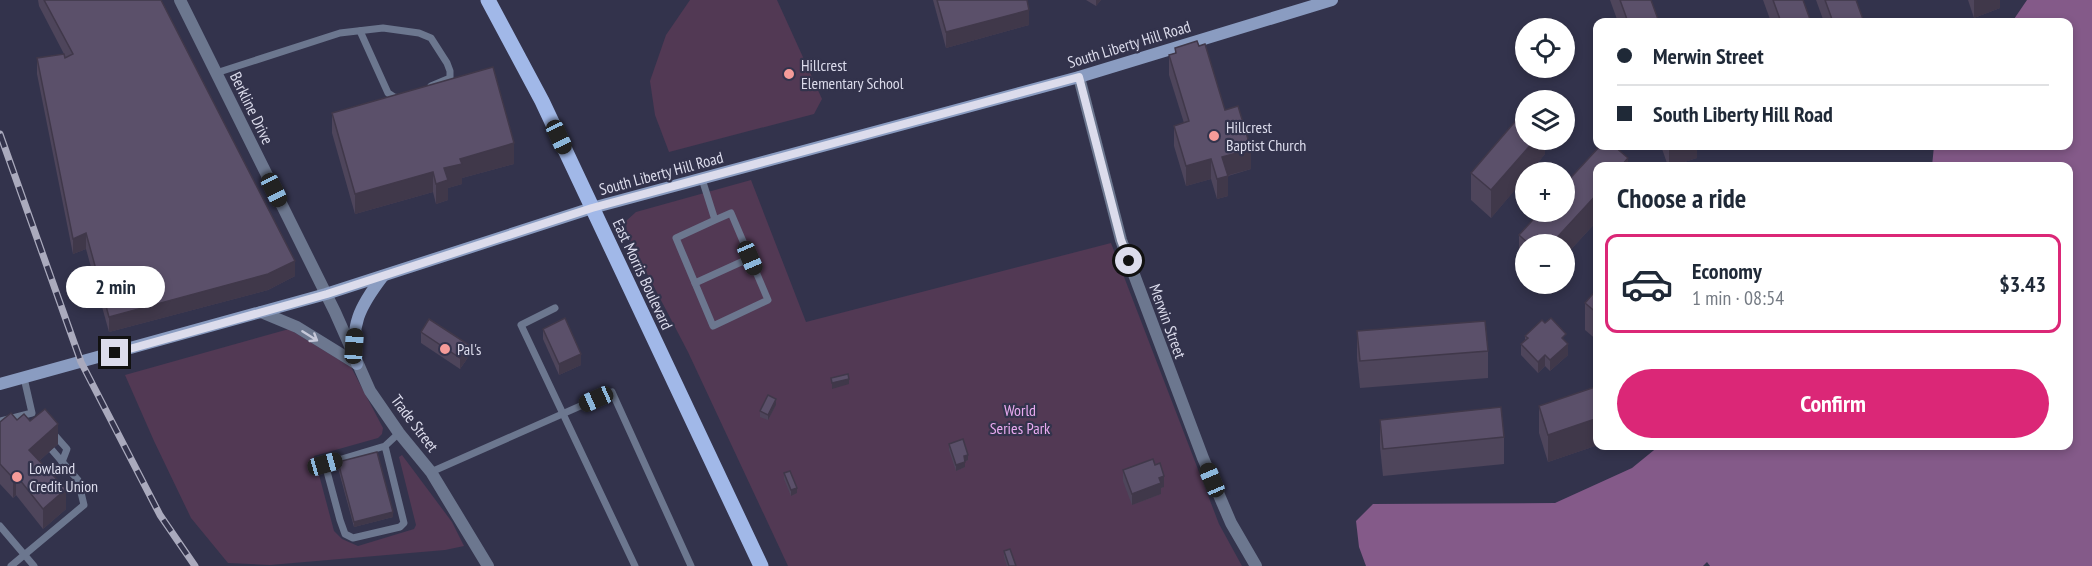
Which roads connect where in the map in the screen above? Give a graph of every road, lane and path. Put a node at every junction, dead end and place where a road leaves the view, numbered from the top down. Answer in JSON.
{"nodes":[{"id":1,"x":180,"y":0,"type":"edge"},
{"id":2,"x":488,"y":0,"type":"edge"},
{"id":3,"x":1332,"y":0,"type":"edge"},
{"id":4,"x":360,"y":31,"type":"junction"},
{"id":5,"x":216,"y":73,"type":"junction"},
{"id":6,"x":1079,"y":77,"type":"junction"},
{"id":7,"x":427,"y":87,"type":"edge"},
{"id":8,"x":410,"y":94,"type":"edge"},
{"id":9,"x":702,"y":179,"type":"junction"},
{"id":10,"x":592,"y":208,"type":"junction"},
{"id":11,"x":716,"y":220,"type":"junction"},
{"id":12,"x":750,"y":258,"type":"junction"},
{"id":13,"x":383,"y":276,"type":"junction"},
{"id":14,"x":695,"y":283,"type":"junction"},
{"id":15,"x":327,"y":294,"type":"junction"},
{"id":16,"x":555,"y":308,"type":"dead end"},
{"id":17,"x":261,"y":312,"type":"junction"},
{"id":18,"x":357,"y":364,"type":"junction"},
{"id":19,"x":24,"y":378,"type":"junction"},
{"id":20,"x":0,"y":384,"type":"edge"},
{"id":21,"x":563,"y":413,"type":"junction"},
{"id":22,"x":0,"y":421,"type":"edge"},
{"id":23,"x":49,"y":429,"type":"edge"},
{"id":24,"x":399,"y":433,"type":"junction"},
{"id":25,"x":384,"y":446,"type":"junction"},
{"id":26,"x":51,"y":450,"type":"dead end"},
{"id":27,"x":62,"y":462,"type":"junction"},
{"id":28,"x":431,"y":472,"type":"junction"},
{"id":29,"x":0,"y":525,"type":"edge"},
{"id":30,"x":25,"y":555,"type":"junction"},
{"id":31,"x":11,"y":566,"type":"edge"},
{"id":32,"x":34,"y":566,"type":"edge"},
{"id":33,"x":488,"y":566,"type":"edge"},
{"id":34,"x":635,"y":566,"type":"edge"},
{"id":35,"x":691,"y":566,"type":"edge"},
{"id":36,"x":761,"y":566,"type":"edge"},
{"id":37,"x":1256,"y":566,"type":"edge"}],
"edges":[{"from":1,"to":5,"type":"street","name":"Berkline Drive"},
{"from":2,"to":10,"type":"main road","name":"East Morris Boulevard"},
{"from":3,"to":6,"type":"street","name":"South Liberty Hill Road"},
{"from":4,"to":5,"type":"lane"},
{"from":4,"to":7,"type":"lane"},
{"from":4,"to":8,"type":"lane"},
{"from":5,"to":15,"type":"street","name":"Berkline Drive"},
{"from":6,"to":9,"type":"street","name":"South Liberty Hill Road"},
{"from":6,"to":37,"type":"street","name":"Merwin Street"},
{"from":9,"to":10,"type":"street","name":"South Liberty Hill Road"},
{"from":9,"to":11,"type":"lane"},
{"from":10,"to":13,"type":"street","name":"South Liberty Hill Road"},
{"from":10,"to":36,"type":"main road","name":"East Morris Boulevard"},
{"from":11,"to":12,"type":"lane"},
{"from":11,"to":14,"type":"lane"},
{"from":12,"to":14,"type":"lane"},
{"from":12,"to":14,"type":"lane"},
{"from":13,"to":15,"type":"street","name":"South Liberty Hill Road"},
{"from":13,"to":18,"type":"street"},
{"from":15,"to":17,"type":"street","name":"South Liberty Hill Road"},
{"from":15,"to":18,"type":"street","name":"Trade Street"},
{"from":16,"to":21,"type":"lane"},
{"from":17,"to":18,"type":"street","one_way":true},
{"from":17,"to":19,"type":"street","name":"South Liberty Hill Road"},
{"from":18,"to":24,"type":"street","name":"Trade Street"},
{"from":19,"to":20,"type":"street","name":"South Liberty Hill Road"},
{"from":19,"to":22,"type":"lane"},
{"from":21,"to":28,"type":"lane"},
{"from":21,"to":34,"type":"lane"},
{"from":21,"to":35,"type":"lane"},
{"from":23,"to":27,"type":"lane"},
{"from":24,"to":25,"type":"lane"},
{"from":24,"to":28,"type":"street","name":"Trade Street"},
{"from":25,"to":25,"type":"lane"},
{"from":26,"to":27,"type":"lane"},
{"from":27,"to":30,"type":"lane"},
{"from":28,"to":33,"type":"street","name":"Trade Street"},
{"from":29,"to":30,"type":"lane"},
{"from":30,"to":31,"type":"lane"},
{"from":30,"to":32,"type":"lane"}]}
